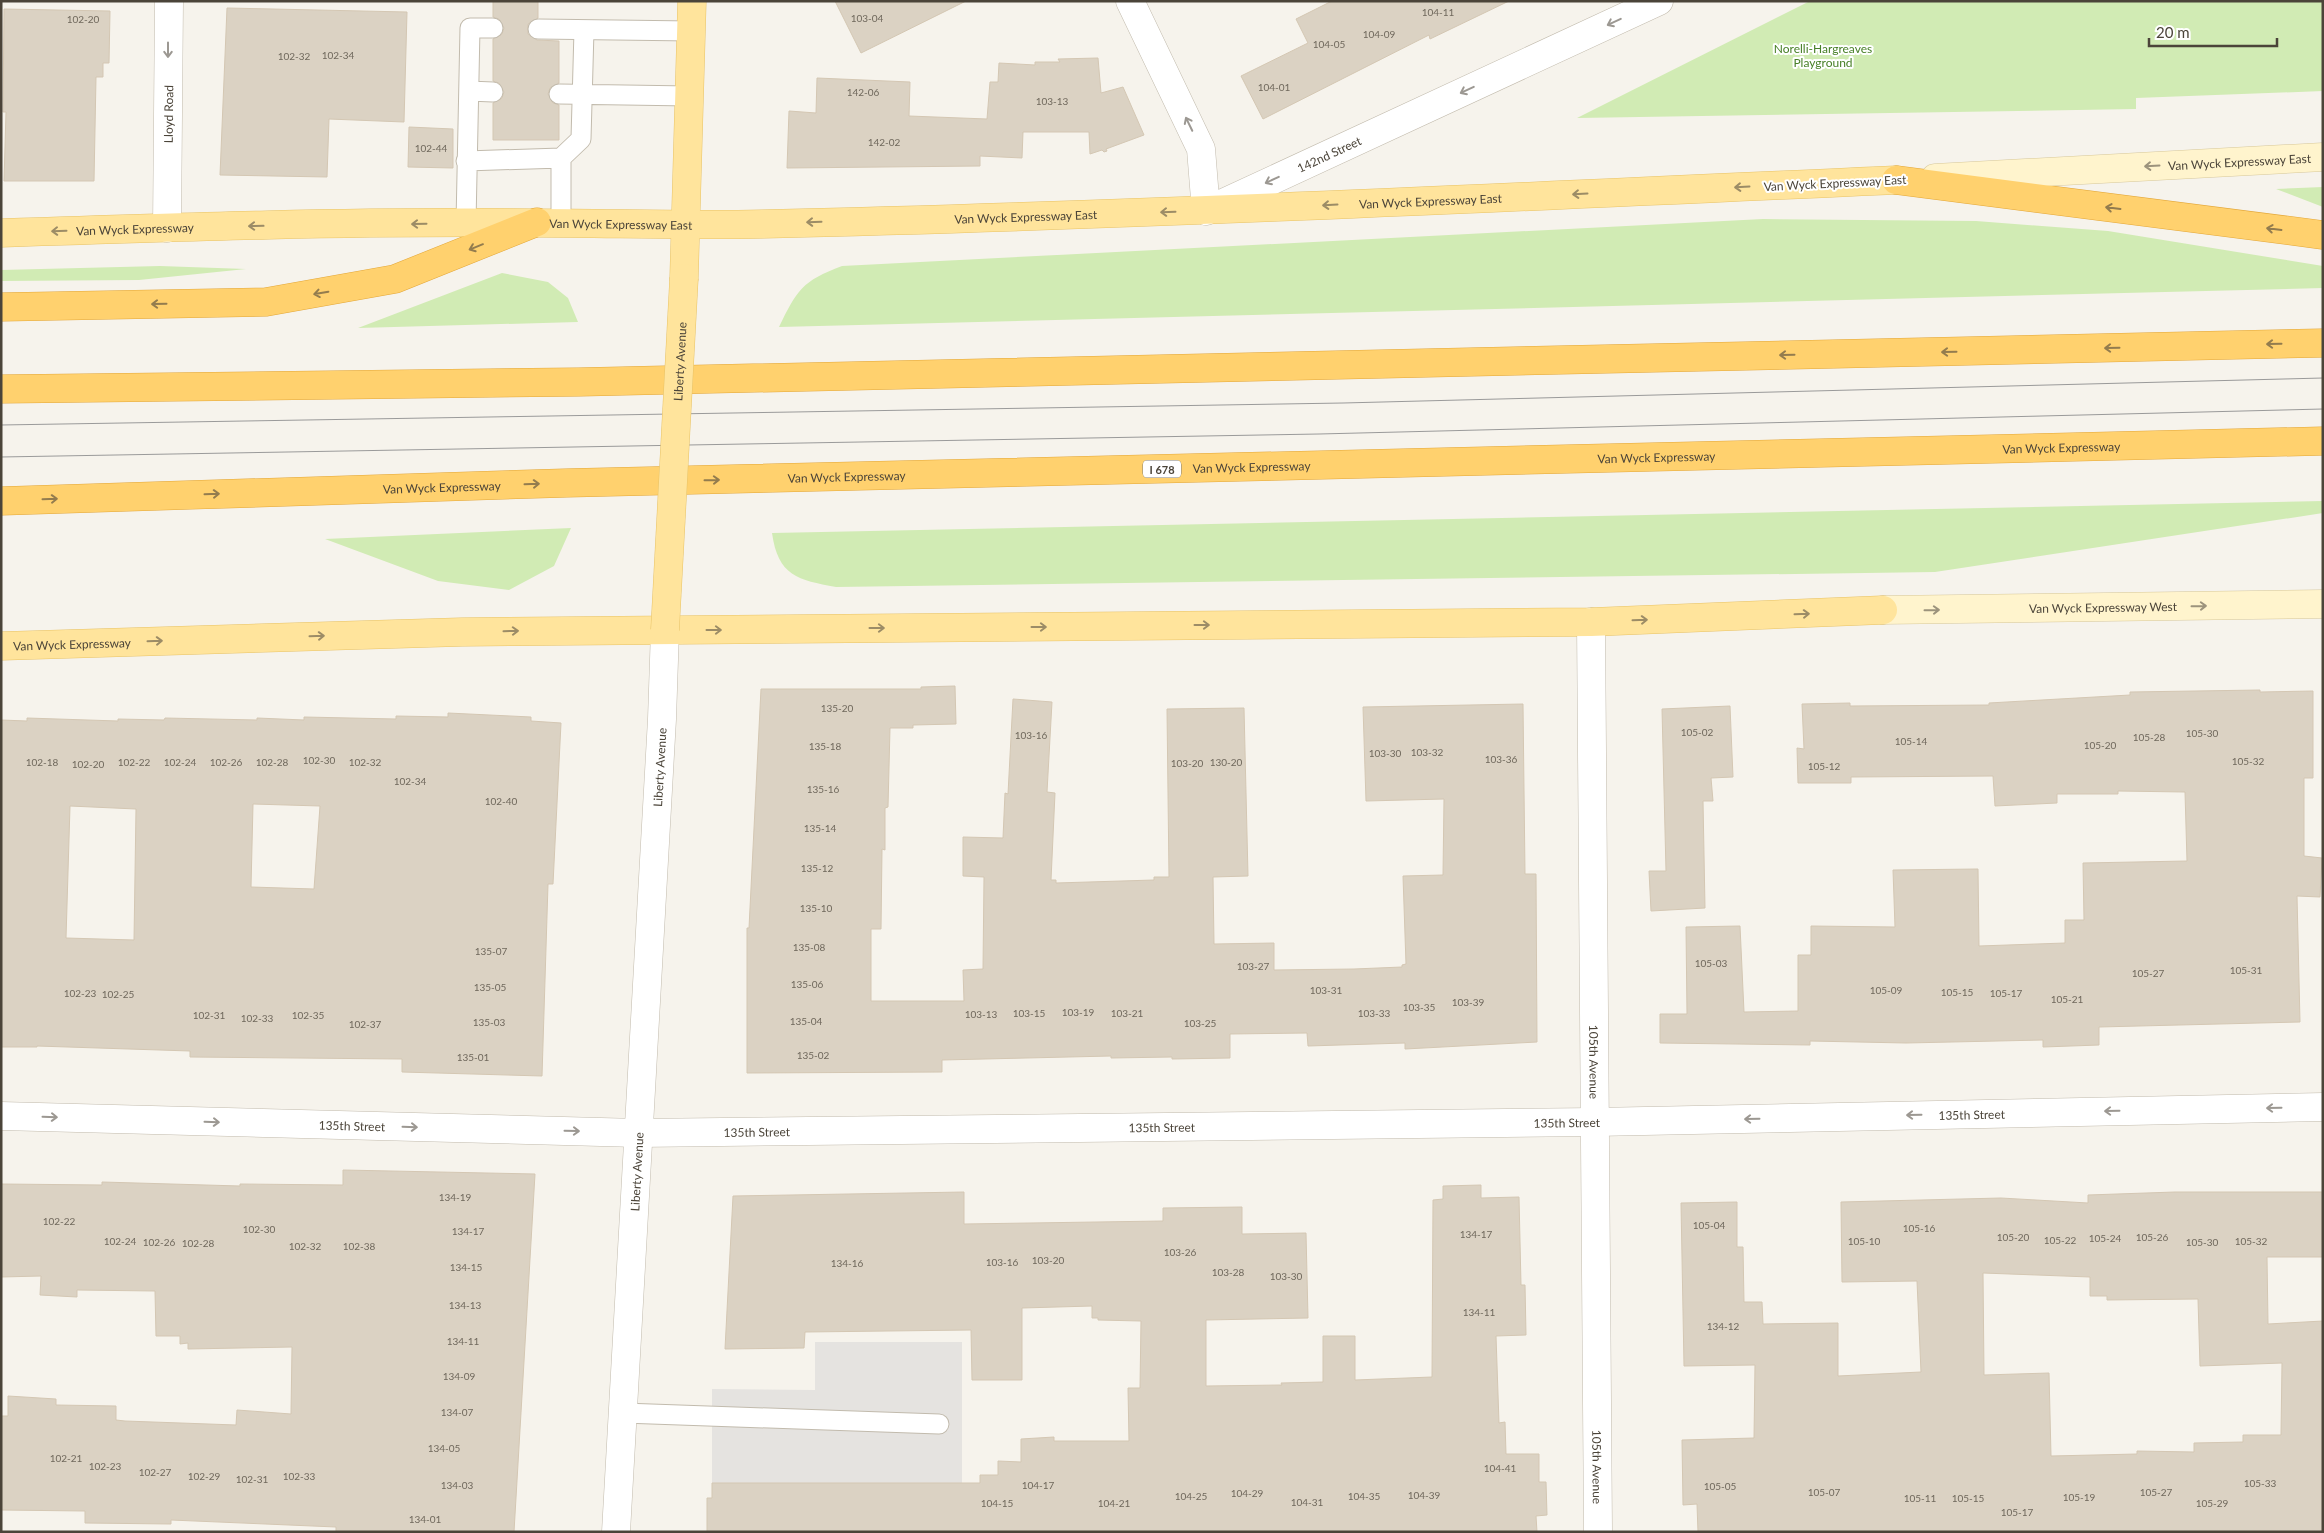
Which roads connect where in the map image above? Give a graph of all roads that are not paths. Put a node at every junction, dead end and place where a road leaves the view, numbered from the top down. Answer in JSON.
{"nodes":[{"id":1,"x":169,"y":1,"type":"edge"},
{"id":2,"x":692,"y":1,"type":"edge"},
{"id":3,"x":1130,"y":1,"type":"edge"},
{"id":4,"x":1659,"y":1,"type":"edge"},
{"id":5,"x":493,"y":28,"type":"dead end"},
{"id":6,"x":538,"y":29,"type":"dead end"},
{"id":7,"x":584,"y":30,"type":"junction"},
{"id":8,"x":692,"y":31,"type":"junction"},
{"id":9,"x":469,"y":91,"type":"junction"},
{"id":10,"x":493,"y":92,"type":"dead end"},
{"id":11,"x":559,"y":94,"type":"dead end"},
{"id":12,"x":584,"y":94,"type":"junction"},
{"id":13,"x":690,"y":96,"type":"junction"},
{"id":14,"x":2323,"y":157,"type":"edge"},
{"id":15,"x":561,"y":158,"type":"junction"},
{"id":16,"x":466,"y":160,"type":"junction"},
{"id":17,"x":1896,"y":180,"type":"junction"},
{"id":18,"x":1206,"y":211,"type":"junction"},
{"id":19,"x":466,"y":223,"type":"junction"},
{"id":20,"x":550,"y":223,"type":"junction"},
{"id":21,"x":687,"y":225,"type":"junction"},
{"id":22,"x":167,"y":228,"type":"junction"},
{"id":23,"x":1,"y":232,"type":"edge"},
{"id":24,"x":2323,"y":235,"type":"edge"},
{"id":25,"x":1,"y":307,"type":"edge"},
{"id":26,"x":2323,"y":343,"type":"edge"},
{"id":27,"x":1,"y":389,"type":"edge"},
{"id":28,"x":2323,"y":441,"type":"edge"},
{"id":29,"x":1,"y":500,"type":"edge"},
{"id":30,"x":2323,"y":604,"type":"edge"},
{"id":31,"x":1883,"y":610,"type":"joint"},
{"id":32,"x":1591,"y":622,"type":"junction"},
{"id":33,"x":665,"y":630,"type":"junction"},
{"id":34,"x":1,"y":646,"type":"edge"},
{"id":35,"x":2323,"y":1107,"type":"edge"},
{"id":36,"x":1,"y":1116,"type":"edge"},
{"id":37,"x":1595,"y":1122,"type":"junction"},
{"id":38,"x":638,"y":1133,"type":"junction"},
{"id":39,"x":623,"y":1413,"type":"junction"},
{"id":40,"x":939,"y":1424,"type":"dead end"},
{"id":41,"x":616,"y":1532,"type":"edge"},
{"id":42,"x":1598,"y":1532,"type":"edge"}],
"edges":[{"from":1,"to":22,"type":"street","name":"Lloyd Road","one_way":true},
{"from":2,"to":8,"type":"main road","name":"Liberty Avenue"},
{"from":18,"to":3,"type":"street","one_way":true},
{"from":4,"to":18,"type":"street","name":"142nd Street","one_way":true},
{"from":5,"to":9,"type":"lane"},
{"from":6,"to":7,"type":"lane"},
{"from":7,"to":8,"type":"lane"},
{"from":7,"to":12,"type":"lane"},
{"from":8,"to":13,"type":"main road","name":"Liberty Avenue"},
{"from":9,"to":10,"type":"lane"},
{"from":9,"to":16,"type":"lane"},
{"from":11,"to":12,"type":"lane"},
{"from":12,"to":13,"type":"lane"},
{"from":12,"to":15,"type":"lane"},
{"from":13,"to":21,"type":"main road","name":"Liberty Avenue"},
{"from":14,"to":17,"type":"main road","name":"Van Wyck Expressway East","one_way":true},
{"from":15,"to":16,"type":"lane"},
{"from":15,"to":20,"type":"lane"},
{"from":16,"to":19,"type":"lane"},
{"from":17,"to":18,"type":"main road","name":"Van Wyck Expressway East","one_way":true},
{"from":24,"to":17,"type":"highway","one_way":true},
{"from":18,"to":21,"type":"main road","name":"Van Wyck Expressway East","one_way":true},
{"from":19,"to":20,"type":"main road","name":"Van Wyck Expressway"},
{"from":19,"to":22,"type":"main road","name":"Van Wyck Expressway","one_way":true},
{"from":20,"to":21,"type":"main road","name":"Van Wyck Expressway East"},
{"from":20,"to":25,"type":"highway","one_way":true},
{"from":21,"to":33,"type":"main road","name":"Liberty Avenue","bridge":true},
{"from":22,"to":23,"type":"main road","name":"Van Wyck Expressway","one_way":true},
{"from":26,"to":27,"type":"highway","one_way":true},
{"from":29,"to":28,"type":"highway","name":"Van Wyck Expressway","number":"I 678","one_way":true},
{"from":31,"to":30,"type":"main road","name":"Van Wyck Expressway West","one_way":true},
{"from":32,"to":31,"type":"main road","name":"Van Wyck Expressway","one_way":true},
{"from":33,"to":32,"type":"main road","name":"Van Wyck Expressway","one_way":true},
{"from":32,"to":37,"type":"street","name":"105th Avenue"},
{"from":34,"to":33,"type":"main road","name":"Van Wyck Expressway","one_way":true},
{"from":33,"to":38,"type":"street","name":"Liberty Avenue"},
{"from":35,"to":37,"type":"street","name":"135th Street","one_way":true},
{"from":36,"to":38,"type":"street","name":"135th Street","one_way":true},
{"from":37,"to":38,"type":"street","name":"135th Street"},
{"from":37,"to":42,"type":"street","name":"105th Avenue"},
{"from":38,"to":39,"type":"street","name":"Liberty Avenue"},
{"from":39,"to":40,"type":"lane"},
{"from":39,"to":41,"type":"street","name":"Liberty Avenue"}]}
